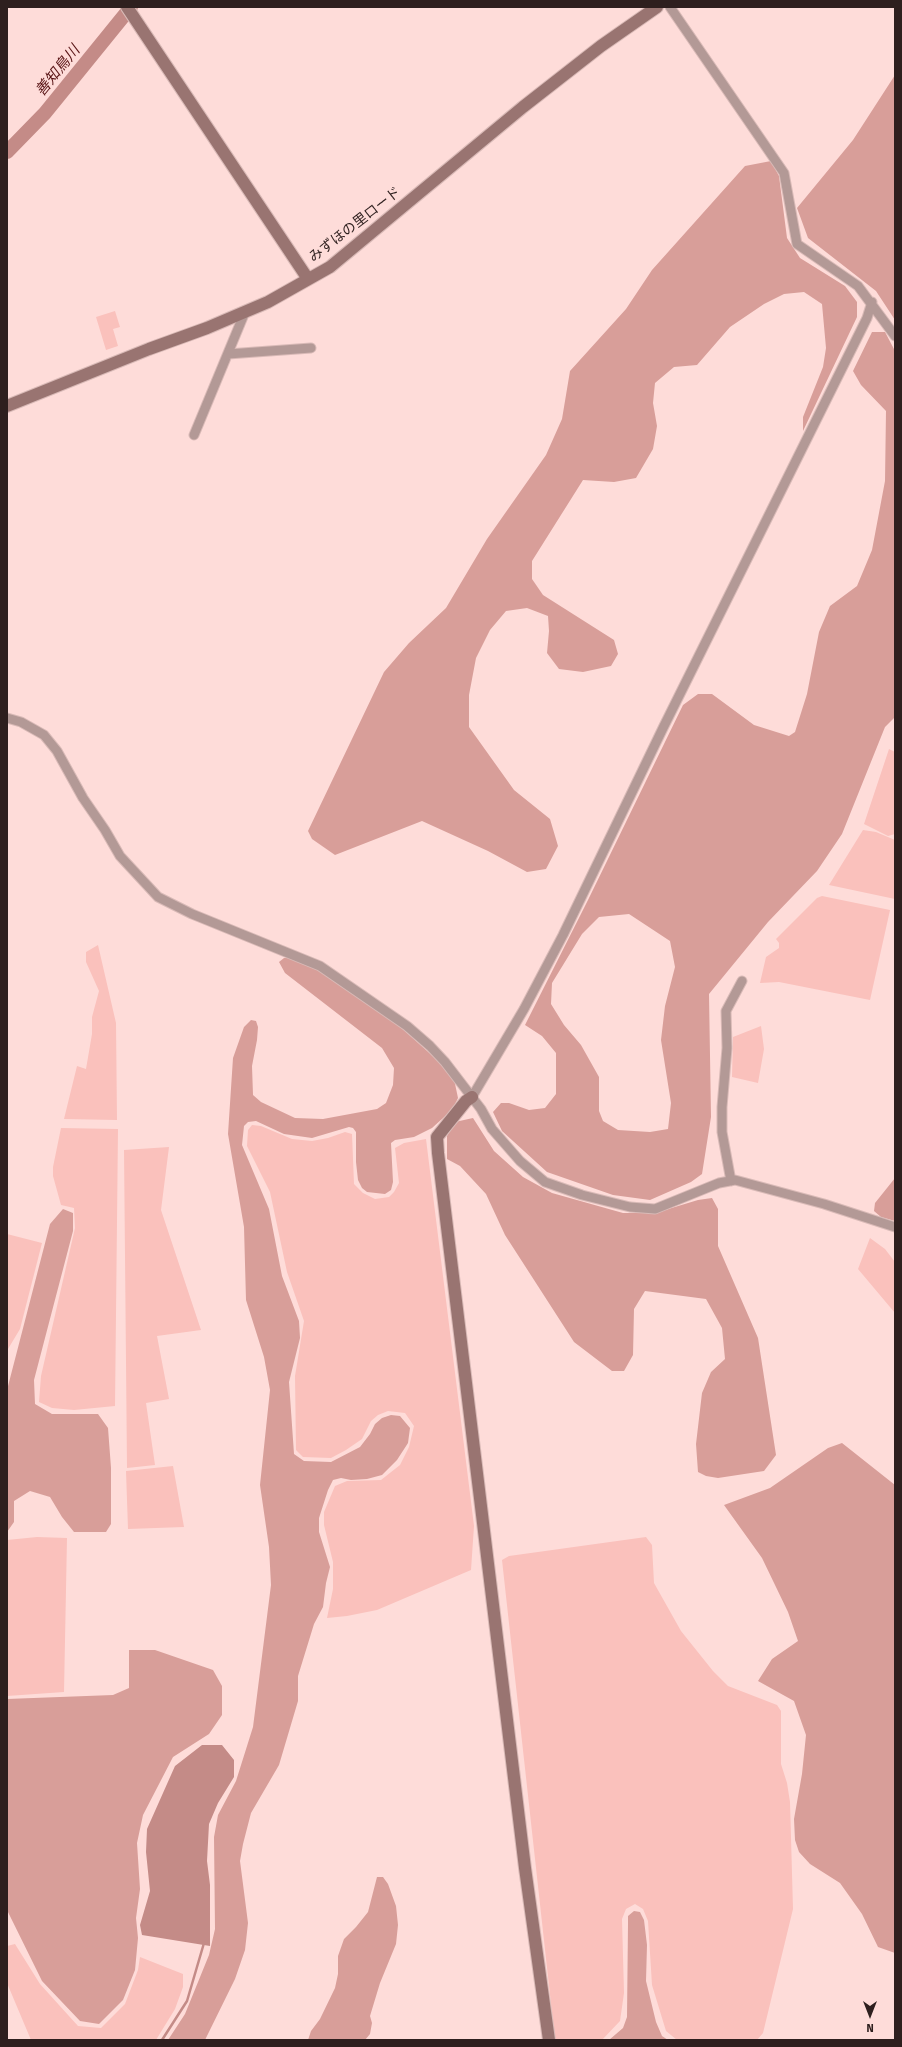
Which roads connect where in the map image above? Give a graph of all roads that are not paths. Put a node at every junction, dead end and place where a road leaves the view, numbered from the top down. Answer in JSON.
{"nodes":[{"id":1,"x":127,"y":7,"type":"edge"},
{"id":2,"x":657,"y":7,"type":"edge"},
{"id":3,"x":670,"y":7,"type":"edge"},
{"id":4,"x":308,"y":279,"type":"junction"},
{"id":5,"x":872,"y":302,"type":"junction"},
{"id":6,"x":245,"y":312,"type":"junction"},
{"id":7,"x":895,"y":336,"type":"edge"},
{"id":8,"x":311,"y":348,"type":"dead end"},
{"id":9,"x":228,"y":354,"type":"junction"},
{"id":10,"x":7,"y":406,"type":"edge"},
{"id":11,"x":194,"y":435,"type":"dead end"},
{"id":12,"x":7,"y":718,"type":"edge"},
{"id":13,"x":742,"y":981,"type":"dead end"},
{"id":14,"x":472,"y":1097,"type":"junction"},
{"id":15,"x":730,"y":1181,"type":"junction"},
{"id":16,"x":895,"y":1227,"type":"edge"},
{"id":17,"x":549,"y":2040,"type":"edge"}],
"edges":[{"from":1,"to":4,"type":"street"},
{"from":2,"to":4,"type":"street","name":"みずほの里ロード"},
{"from":3,"to":5,"type":"street"},
{"from":4,"to":6,"type":"street","name":"みずほの里ロード"},
{"from":5,"to":7,"type":"street"},
{"from":5,"to":14,"type":"street"},
{"from":6,"to":9,"type":"street"},
{"from":6,"to":10,"type":"street","name":"みずほの里ロード"},
{"from":8,"to":9,"type":"street"},
{"from":9,"to":11,"type":"street"},
{"from":12,"to":14,"type":"street"},
{"from":13,"to":15,"type":"street"},
{"from":14,"to":15,"type":"street"},
{"from":14,"to":17,"type":"street"},
{"from":15,"to":16,"type":"street"}]}
